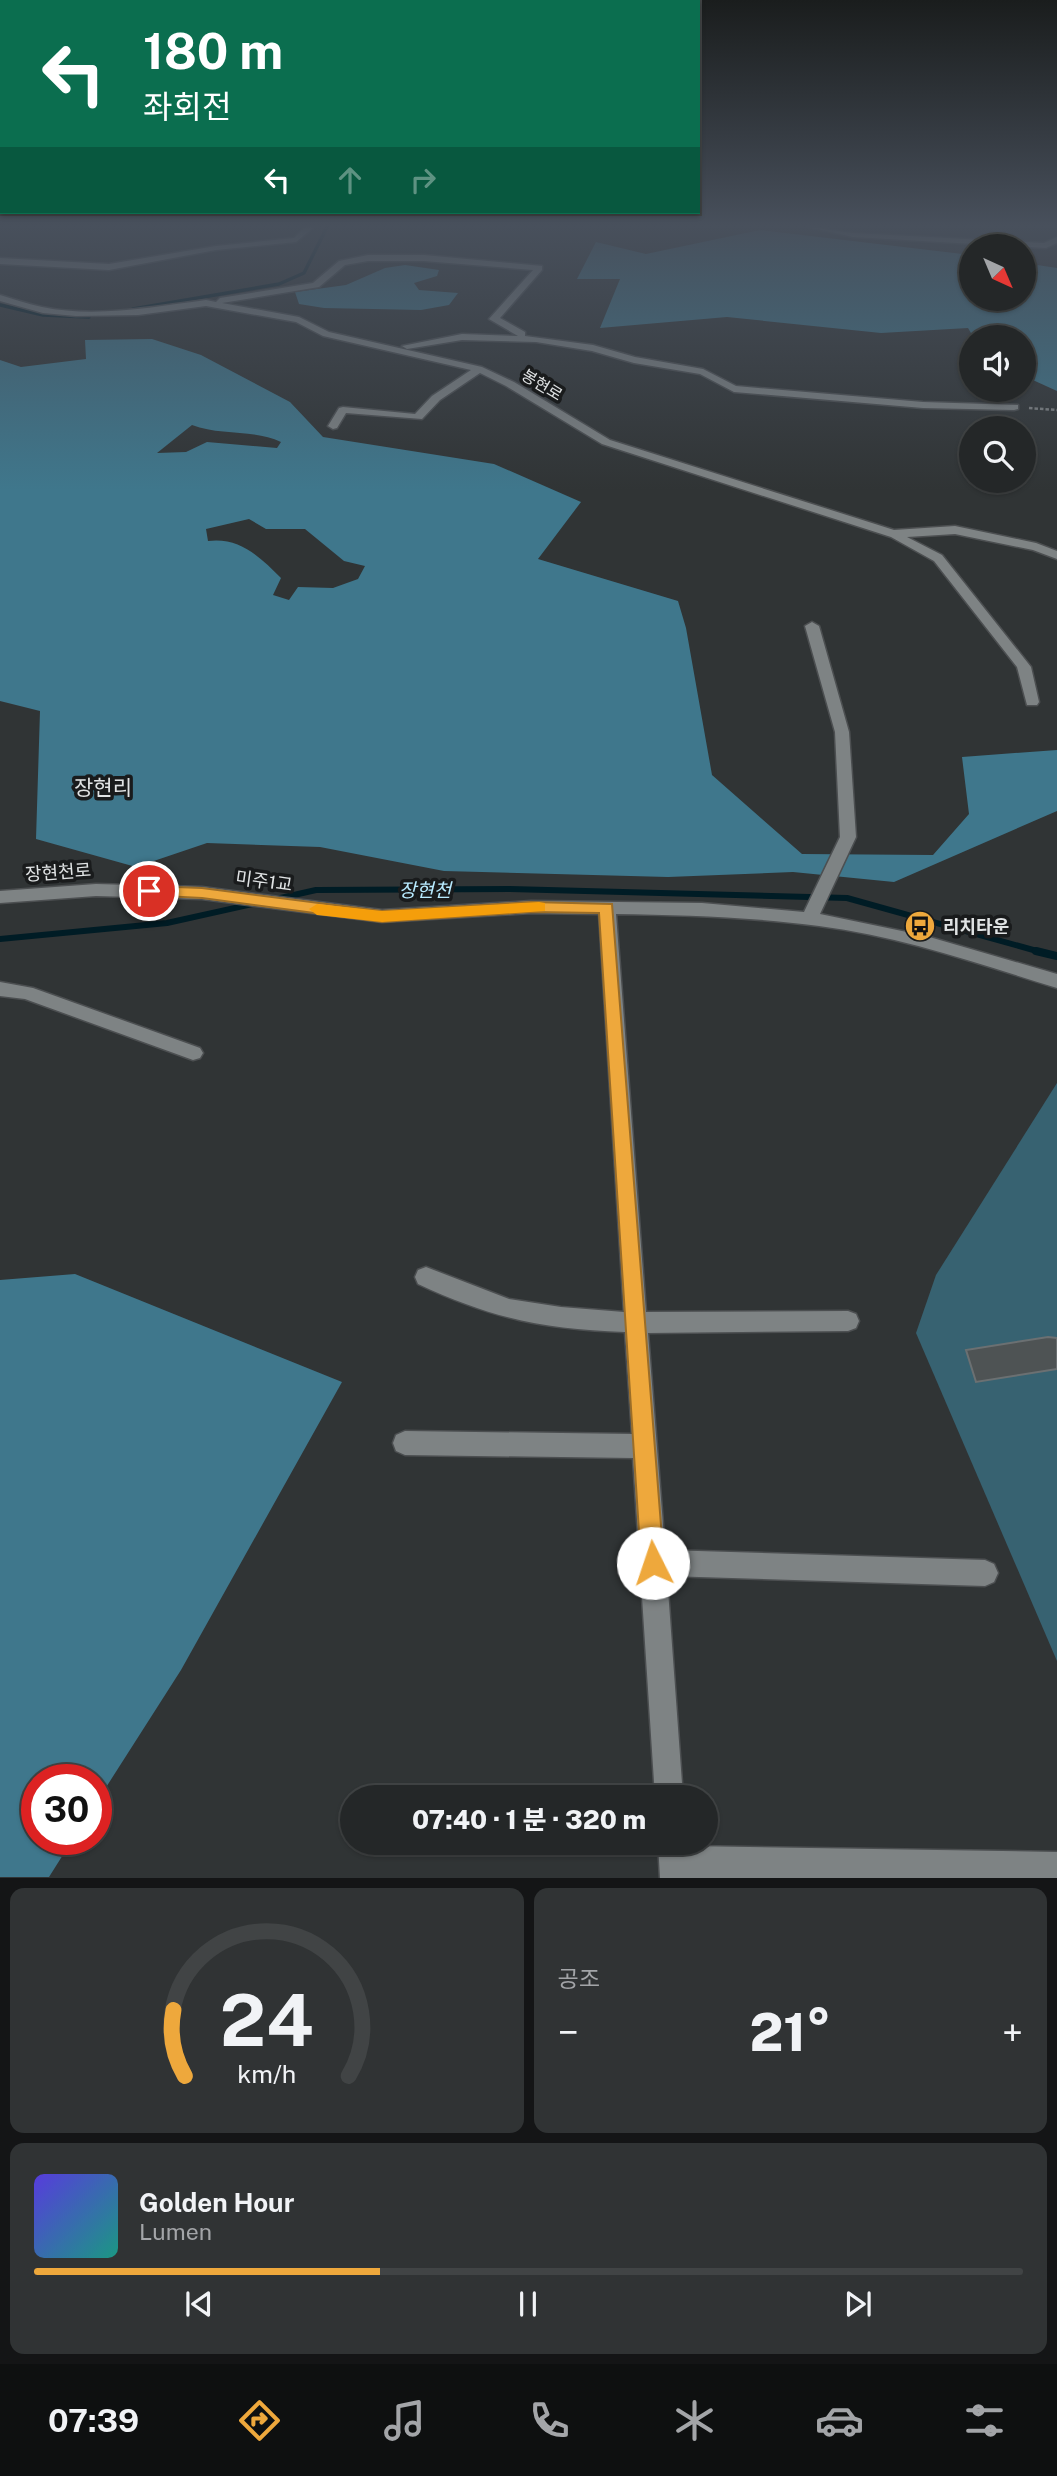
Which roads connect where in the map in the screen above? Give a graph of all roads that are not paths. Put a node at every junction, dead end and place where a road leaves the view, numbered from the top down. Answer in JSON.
{"nodes":[{"id":1,"x":270,"y":315,"type":"edge"},
{"id":2,"x":498,"y":315,"type":"edge"},
{"id":3,"x":521,"y":338,"type":"junction"},
{"id":4,"x":382,"y":346,"type":"junction"},
{"id":5,"x":479,"y":369,"type":"junction"},
{"id":6,"x":1014,"y":407,"type":"road end"},
{"id":7,"x":333,"y":426,"type":"dead end"},
{"id":8,"x":893,"y":534,"type":"junction"},
{"id":9,"x":1057,"y":555,"type":"edge"},
{"id":10,"x":811,"y":626,"type":"dead end"},
{"id":11,"x":1032,"y":702,"type":"dead end"},
{"id":12,"x":202,"y":893,"type":"joint"},
{"id":13,"x":0,"y":897,"type":"edge"},
{"id":14,"x":607,"y":908,"type":"junction"},
{"id":15,"x":811,"y":913,"type":"junction"},
{"id":16,"x":1057,"y":981,"type":"edge"},
{"id":17,"x":0,"y":989,"type":"edge"},
{"id":18,"x":193,"y":1053,"type":"dead end"},
{"id":19,"x":426,"y":1277,"type":"dead end"},
{"id":20,"x":848,"y":1321,"type":"dead end"},
{"id":21,"x":636,"y":1322,"type":"junction"},
{"id":22,"x":405,"y":1443,"type":"dead end"},
{"id":23,"x":644,"y":1446,"type":"junction"},
{"id":24,"x":653,"y":1563,"type":"junction"},
{"id":25,"x":985,"y":1573,"type":"dead end"},
{"id":26,"x":668,"y":1785,"type":"edge"},
{"id":27,"x":674,"y":1860,"type":"edge"},
{"id":28,"x":1057,"y":1867,"type":"edge"}],
"edges":[{"from":1,"to":4,"type":"street","name":"봉현로"},
{"from":2,"to":3,"type":"street"},
{"from":3,"to":4,"type":"street"},
{"from":3,"to":6,"type":"street"},
{"from":4,"to":5,"type":"street","name":"봉현로"},
{"from":5,"to":7,"type":"street"},
{"from":5,"to":8,"type":"street","name":"봉현로"},
{"from":8,"to":9,"type":"street","name":"봉현로"},
{"from":8,"to":11,"type":"street"},
{"from":10,"to":15,"type":"street"},
{"from":12,"to":13,"type":"street","name":"장현천로"},
{"from":12,"to":14,"type":"street","name":"미주1교"},
{"from":14,"to":15,"type":"street","name":"미주1교"},
{"from":14,"to":21,"type":"street"},
{"from":15,"to":16,"type":"street","name":"미주1교"},
{"from":17,"to":18,"type":"street"},
{"from":19,"to":21,"type":"street"},
{"from":20,"to":21,"type":"street"},
{"from":21,"to":23,"type":"street"},
{"from":22,"to":23,"type":"street"},
{"from":23,"to":24,"type":"street"},
{"from":24,"to":25,"type":"street"},
{"from":24,"to":26,"type":"street"},
{"from":27,"to":28,"type":"street"}]}
